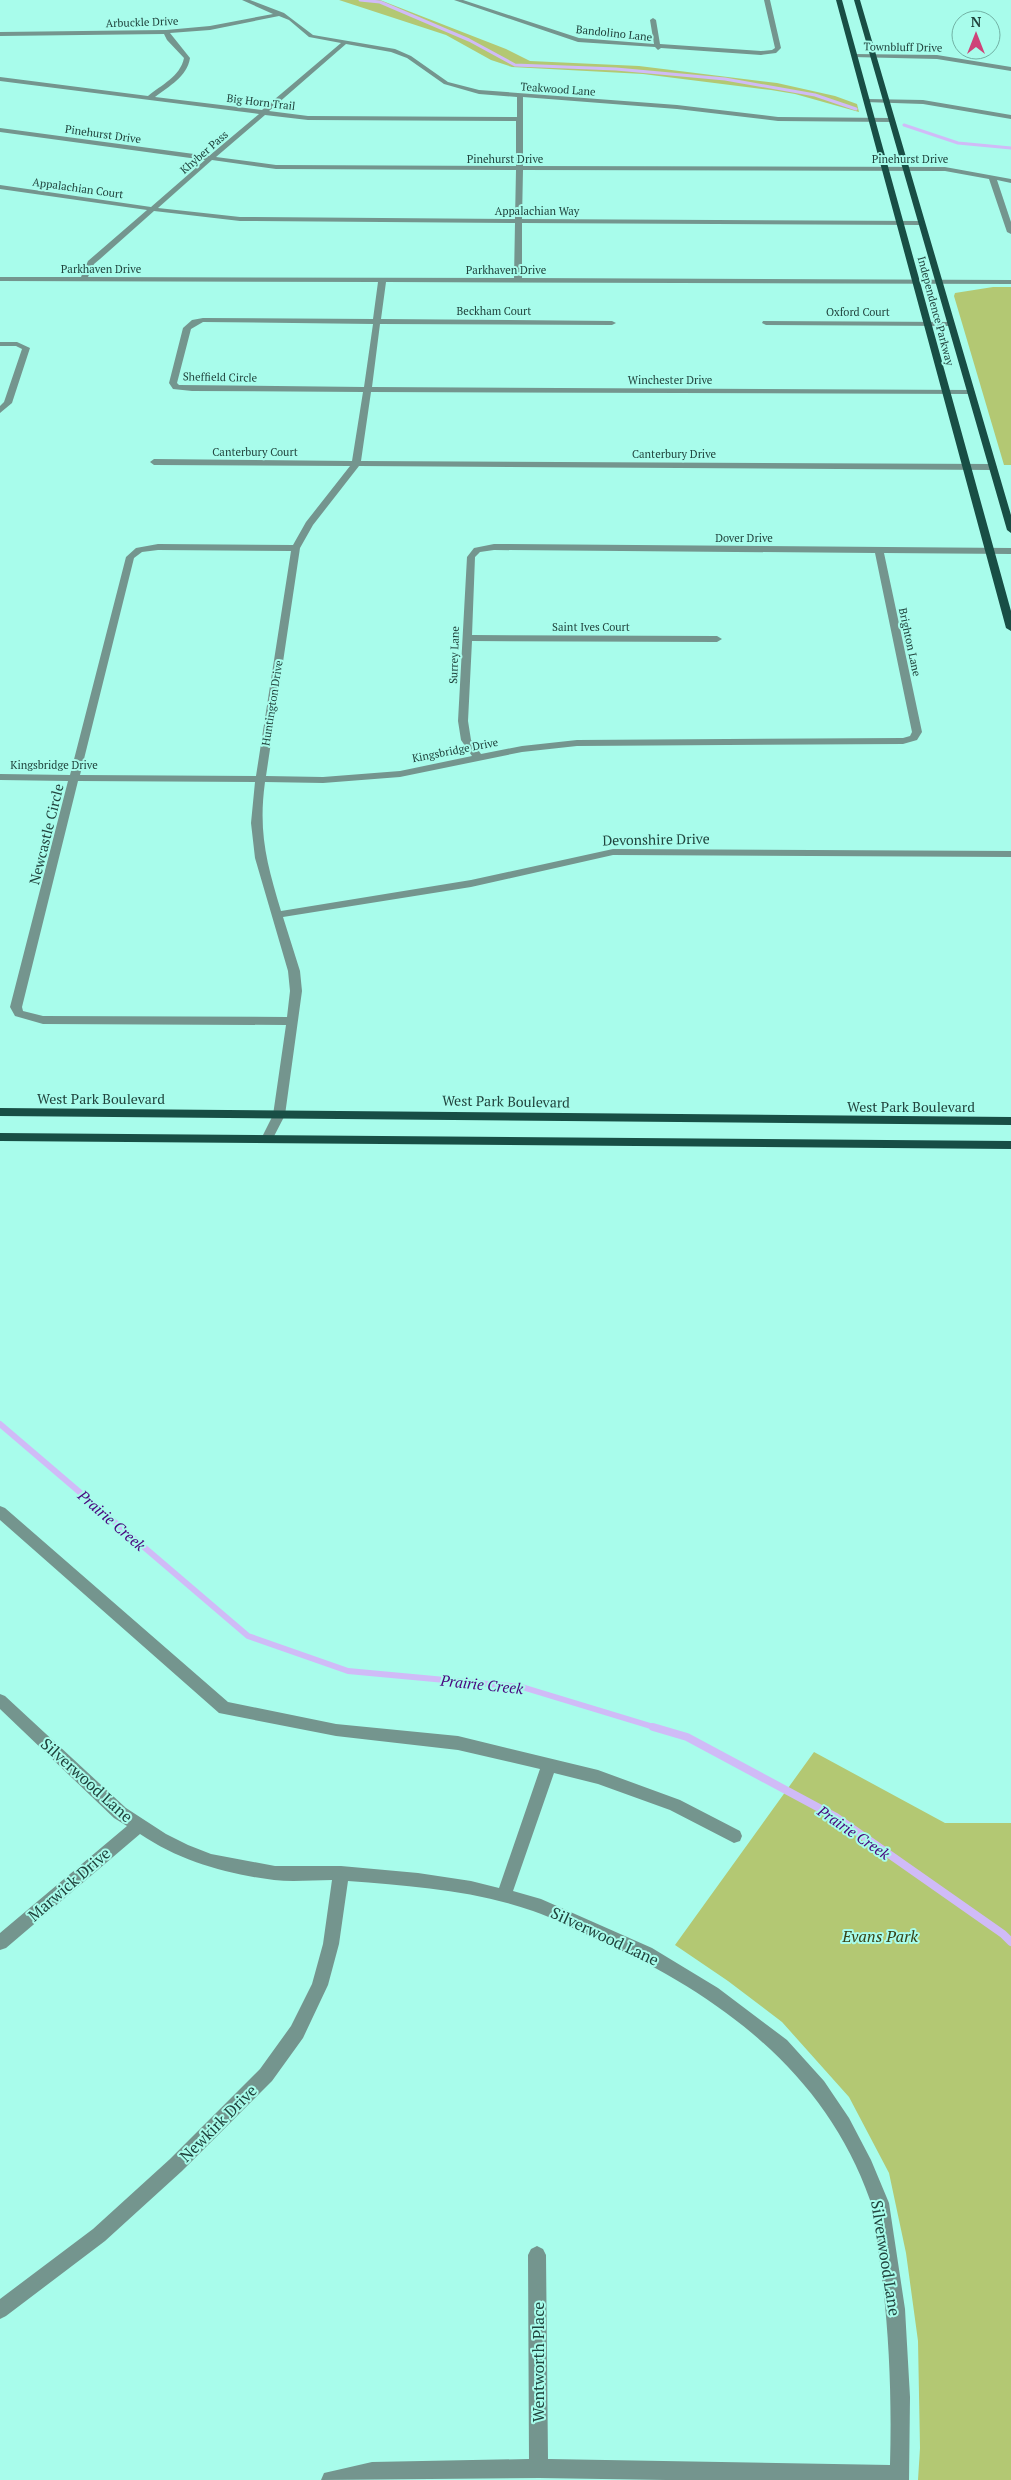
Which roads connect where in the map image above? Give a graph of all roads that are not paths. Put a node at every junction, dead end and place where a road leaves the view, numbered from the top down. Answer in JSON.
{"nodes":[{"id":1,"x":245,"y":0,"type":"edge"},
{"id":2,"x":457,"y":0,"type":"edge"},
{"id":3,"x":767,"y":0,"type":"edge"},
{"id":4,"x":839,"y":0,"type":"edge"},
{"id":5,"x":858,"y":0,"type":"edge"},
{"id":6,"x":282,"y":14,"type":"junction"},
{"id":7,"x":653,"y":20,"type":"dead end"},
{"id":8,"x":166,"y":32,"type":"junction"},
{"id":9,"x":0,"y":34,"type":"edge"},
{"id":10,"x":344,"y":43,"type":"junction"},
{"id":11,"x":658,"y":48,"type":"junction"},
{"id":12,"x":854,"y":56,"type":"junction"},
{"id":13,"x":874,"y":56,"type":"junction"},
{"id":14,"x":1011,"y":70,"type":"edge"},
{"id":15,"x":0,"y":79,"type":"edge"},
{"id":16,"x":520,"y":96,"type":"junction"},
{"id":17,"x":149,"y":98,"type":"junction"},
{"id":18,"x":867,"y":101,"type":"junction"},
{"id":19,"x":886,"y":101,"type":"junction"},
{"id":20,"x":264,"y":113,"type":"junction"},
{"id":21,"x":1011,"y":116,"type":"edge"},
{"id":22,"x":521,"y":119,"type":"junction"},
{"id":23,"x":872,"y":120,"type":"junction"},
{"id":24,"x":892,"y":120,"type":"junction"},
{"id":25,"x":0,"y":130,"type":"edge"},
{"id":26,"x":210,"y":159,"type":"junction"},
{"id":27,"x":520,"y":169,"type":"junction"},
{"id":28,"x":885,"y":169,"type":"junction"},
{"id":29,"x":906,"y":169,"type":"junction"},
{"id":30,"x":992,"y":177,"type":"junction"},
{"id":31,"x":1011,"y":181,"type":"edge"},
{"id":32,"x":0,"y":187,"type":"edge"},
{"id":33,"x":153,"y":209,"type":"junction"},
{"id":34,"x":519,"y":222,"type":"junction"},
{"id":35,"x":900,"y":223,"type":"junction"},
{"id":36,"x":921,"y":223,"type":"junction"},
{"id":37,"x":1011,"y":232,"type":"edge"},
{"id":38,"x":0,"y":280,"type":"edge"},
{"id":39,"x":83,"y":280,"type":"junction"},
{"id":40,"x":382,"y":280,"type":"junction"},
{"id":41,"x":518,"y":281,"type":"junction"},
{"id":42,"x":916,"y":282,"type":"junction"},
{"id":43,"x":938,"y":282,"type":"junction"},
{"id":44,"x":1011,"y":282,"type":"edge"},
{"id":45,"x":376,"y":321,"type":"junction"},
{"id":46,"x":612,"y":323,"type":"dead end"},
{"id":47,"x":766,"y":323,"type":"dead end"},
{"id":48,"x":928,"y":324,"type":"junction"},
{"id":49,"x":951,"y":324,"type":"junction"},
{"id":50,"x":0,"y":344,"type":"edge"},
{"id":51,"x":368,"y":389,"type":"junction"},
{"id":52,"x":946,"y":392,"type":"junction"},
{"id":53,"x":971,"y":392,"type":"junction"},
{"id":54,"x":0,"y":411,"type":"edge"},
{"id":55,"x":154,"y":462,"type":"dead end"},
{"id":56,"x":356,"y":464,"type":"junction"},
{"id":57,"x":966,"y":467,"type":"junction"},
{"id":58,"x":992,"y":467,"type":"junction"},
{"id":59,"x":1011,"y":530,"type":"edge"},
{"id":60,"x":296,"y":548,"type":"junction"},
{"id":61,"x":477,"y":550,"type":"joint"},
{"id":62,"x":879,"y":550,"type":"junction"},
{"id":63,"x":989,"y":551,"type":"junction"},
{"id":64,"x":1011,"y":551,"type":"edge"},
{"id":65,"x":1011,"y":628,"type":"edge"},
{"id":66,"x":466,"y":638,"type":"junction"},
{"id":67,"x":717,"y":639,"type":"dead end"},
{"id":68,"x":914,"y":738,"type":"joint"},
{"id":69,"x":479,"y":759,"type":"junction"},
{"id":70,"x":0,"y":777,"type":"edge"},
{"id":71,"x":74,"y":778,"type":"junction"},
{"id":72,"x":260,"y":780,"type":"junction"},
{"id":73,"x":1011,"y":854,"type":"edge"},
{"id":74,"x":278,"y":915,"type":"junction"},
{"id":75,"x":293,"y":1021,"type":"junction"},
{"id":76,"x":0,"y":1112,"type":"edge"},
{"id":77,"x":279,"y":1115,"type":"junction"},
{"id":78,"x":1011,"y":1122,"type":"edge"},
{"id":79,"x":0,"y":1137,"type":"edge"},
{"id":80,"x":267,"y":1138,"type":"junction"},
{"id":81,"x":1011,"y":1145,"type":"edge"},
{"id":82,"x":0,"y":1512,"type":"edge"},
{"id":83,"x":0,"y":1700,"type":"edge"},
{"id":84,"x":549,"y":1765,"type":"junction"},
{"id":85,"x":138,"y":1826,"type":"junction"},
{"id":86,"x":734,"y":1836,"type":"dead end"},
{"id":87,"x":341,"y":1873,"type":"junction"},
{"id":88,"x":504,"y":1895,"type":"junction"},
{"id":89,"x":0,"y":1943,"type":"edge"},
{"id":90,"x":537,"y":2255,"type":"dead end"},
{"id":91,"x":0,"y":2310,"type":"edge"},
{"id":92,"x":539,"y":2468,"type":"junction"},
{"id":93,"x":899,"y":2477,"type":"edge"},
{"id":94,"x":331,"y":2480,"type":"edge"}],
"edges":[{"from":1,"to":6,"type":"street","name":"Teakwood Lane"},
{"from":2,"to":11,"type":"street","name":"Bandolino Lane"},
{"from":3,"to":11,"type":"street","name":"Bandolino Lane"},
{"from":4,"to":12,"type":"main road","name":"Independence Parkway"},
{"from":5,"to":13,"type":"main road","name":"Independence Parkway"},
{"from":6,"to":8,"type":"street","name":"Arbuckle Drive"},
{"from":6,"to":10,"type":"street","name":"Teakwood Lane"},
{"from":7,"to":11,"type":"street"},
{"from":8,"to":9,"type":"street","name":"Arbuckle Drive"},
{"from":8,"to":17,"type":"street"},
{"from":10,"to":16,"type":"street","name":"Teakwood Lane"},
{"from":10,"to":20,"type":"street","name":"Khyber Pass"},
{"from":12,"to":13,"type":"street","name":"Townbluff Drive"},
{"from":12,"to":18,"type":"main road","name":"Independence Parkway"},
{"from":13,"to":14,"type":"street","name":"Townbluff Drive"},
{"from":13,"to":19,"type":"main road","name":"Independence Parkway"},
{"from":15,"to":17,"type":"street","name":"Big Horn Trail"},
{"from":16,"to":22,"type":"street"},
{"from":16,"to":23,"type":"street","name":"Teakwood Lane"},
{"from":17,"to":20,"type":"street","name":"Big Horn Trail"},
{"from":18,"to":19,"type":"street"},
{"from":18,"to":23,"type":"main road","name":"Independence Parkway"},
{"from":19,"to":21,"type":"street"},
{"from":19,"to":24,"type":"main road","name":"Independence Parkway"},
{"from":20,"to":22,"type":"street","name":"Big Horn Trail"},
{"from":20,"to":26,"type":"street","name":"Khyber Pass"},
{"from":22,"to":27,"type":"street"},
{"from":23,"to":24,"type":"street","name":"Teakwood Lane"},
{"from":23,"to":28,"type":"main road","name":"Independence Parkway"},
{"from":24,"to":29,"type":"main road","name":"Independence Parkway"},
{"from":25,"to":26,"type":"street","name":"Pinehurst Drive"},
{"from":26,"to":27,"type":"street","name":"Pinehurst Drive"},
{"from":26,"to":33,"type":"street","name":"Khyber Pass"},
{"from":27,"to":28,"type":"street","name":"Pinehurst Drive"},
{"from":27,"to":34,"type":"street"},
{"from":28,"to":29,"type":"street","name":"Pinehurst Drive"},
{"from":28,"to":35,"type":"main road","name":"Independence Parkway"},
{"from":29,"to":30,"type":"street","name":"Pinehurst Drive"},
{"from":29,"to":36,"type":"main road","name":"Independence Parkway"},
{"from":30,"to":31,"type":"street","name":"Pinehurst Drive"},
{"from":30,"to":37,"type":"street"},
{"from":32,"to":33,"type":"street","name":"Appalachian Court"},
{"from":33,"to":34,"type":"street","name":"Appalachian Way"},
{"from":33,"to":39,"type":"street","name":"Khyber Pass"},
{"from":34,"to":35,"type":"street","name":"Appalachian Way"},
{"from":34,"to":41,"type":"street"},
{"from":35,"to":36,"type":"street","name":"Appalachian Way"},
{"from":35,"to":42,"type":"main road","name":"Independence Parkway"},
{"from":36,"to":43,"type":"main road","name":"Independence Parkway"},
{"from":38,"to":39,"type":"street","name":"Parkhaven Drive"},
{"from":39,"to":40,"type":"street","name":"Parkhaven Drive"},
{"from":40,"to":41,"type":"street","name":"Parkhaven Drive"},
{"from":40,"to":45,"type":"street","name":"Huntington Drive"},
{"from":41,"to":42,"type":"street","name":"Parkhaven Drive"},
{"from":42,"to":43,"type":"street","name":"Parkhaven Drive"},
{"from":42,"to":48,"type":"main road","name":"Independence Parkway"},
{"from":43,"to":44,"type":"street","name":"Parkhaven Drive"},
{"from":43,"to":49,"type":"main road","name":"Independence Parkway"},
{"from":45,"to":46,"type":"street","name":"Beckham Court"},
{"from":45,"to":51,"type":"street","name":"Huntington Drive"},
{"from":45,"to":51,"type":"street","name":"Sheffield Circle"},
{"from":47,"to":48,"type":"street","name":"Oxford Court"},
{"from":48,"to":49,"type":"street","name":"Oxford Court"},
{"from":48,"to":52,"type":"main road","name":"Independence Parkway"},
{"from":49,"to":53,"type":"main road","name":"Independence Parkway"},
{"from":50,"to":54,"type":"street"},
{"from":51,"to":52,"type":"street","name":"Winchester Drive"},
{"from":51,"to":56,"type":"street","name":"Huntington Drive"},
{"from":52,"to":53,"type":"street","name":"Winchester Drive"},
{"from":52,"to":57,"type":"main road","name":"Independence Parkway"},
{"from":53,"to":58,"type":"main road","name":"Independence Parkway"},
{"from":55,"to":56,"type":"street","name":"Canterbury Court"},
{"from":56,"to":57,"type":"street","name":"Canterbury Drive"},
{"from":56,"to":60,"type":"street","name":"Huntington Drive"},
{"from":57,"to":58,"type":"street","name":"Canterbury Drive"},
{"from":57,"to":63,"type":"main road","name":"Independence Parkway"},
{"from":58,"to":59,"type":"main road","name":"Independence Parkway"},
{"from":60,"to":71,"type":"street","name":"Newcastle Circle"},
{"from":60,"to":72,"type":"street","name":"Huntington Drive"},
{"from":61,"to":62,"type":"street","name":"Dover Drive"},
{"from":61,"to":66,"type":"street","name":"Surrey Lane"},
{"from":62,"to":63,"type":"street","name":"Dover Drive"},
{"from":62,"to":68,"type":"street","name":"Brighton Lane"},
{"from":63,"to":64,"type":"street","name":"Dover Drive"},
{"from":63,"to":65,"type":"main road","name":"Independence Parkway"},
{"from":66,"to":67,"type":"street","name":"Saint Ives Court"},
{"from":66,"to":69,"type":"street","name":"Surrey Lane"},
{"from":68,"to":69,"type":"street","name":"Kingsbridge Drive"},
{"from":69,"to":72,"type":"street","name":"Kingsbridge Drive"},
{"from":70,"to":71,"type":"street","name":"Kingsbridge Drive"},
{"from":71,"to":72,"type":"street","name":"Kingsbridge Drive"},
{"from":71,"to":75,"type":"street","name":"Newcastle Circle"},
{"from":72,"to":74,"type":"street","name":"Huntington Drive"},
{"from":73,"to":74,"type":"street","name":"Devonshire Drive"},
{"from":74,"to":75,"type":"street","name":"Huntington Drive"},
{"from":75,"to":77,"type":"street","name":"Huntington Drive"},
{"from":76,"to":77,"type":"main road","name":"West Park Boulevard"},
{"from":77,"to":78,"type":"main road","name":"West Park Boulevard"},
{"from":77,"to":80,"type":"street","name":"Huntington Drive"},
{"from":79,"to":80,"type":"main road"},
{"from":80,"to":81,"type":"main road"},
{"from":82,"to":84,"type":"street"},
{"from":83,"to":85,"type":"street","name":"Silverwood Lane"},
{"from":84,"to":86,"type":"street"},
{"from":84,"to":88,"type":"street"},
{"from":85,"to":87,"type":"street","name":"Silverwood Lane"},
{"from":85,"to":89,"type":"street","name":"Marwick Drive"},
{"from":87,"to":88,"type":"street","name":"Silverwood Lane"},
{"from":87,"to":91,"type":"street","name":"Newkirk Drive"},
{"from":88,"to":93,"type":"street","name":"Silverwood Lane"},
{"from":90,"to":92,"type":"street","name":"Wentworth Place"},
{"from":92,"to":93,"type":"street"},
{"from":92,"to":94,"type":"street"}]}
